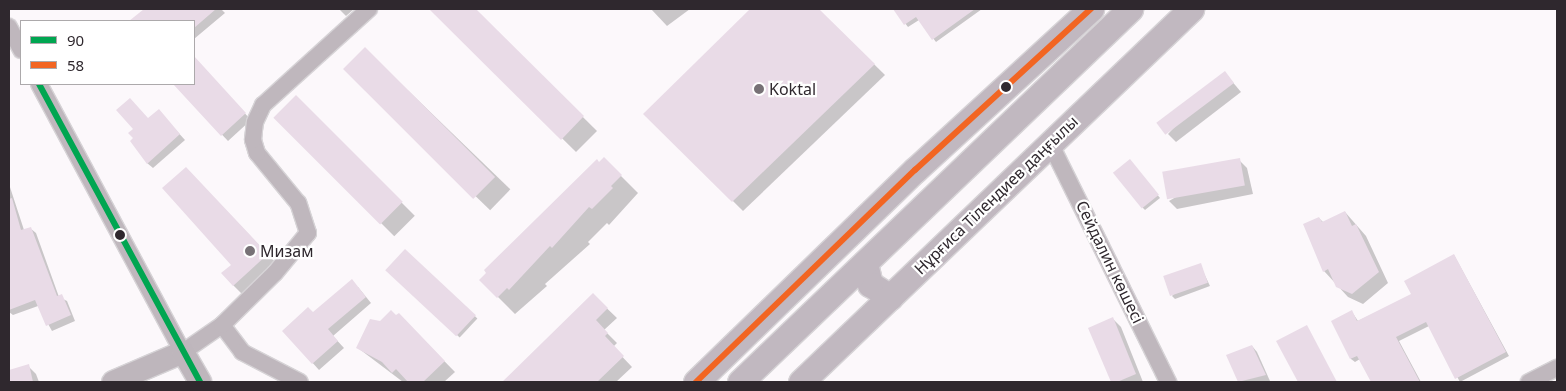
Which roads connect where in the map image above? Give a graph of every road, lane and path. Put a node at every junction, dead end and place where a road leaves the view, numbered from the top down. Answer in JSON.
{"nodes":[{"id":1,"x":369,"y":9,"type":"edge"},
{"id":2,"x":1091,"y":9,"type":"edge"},
{"id":3,"x":1130,"y":9,"type":"edge"},
{"id":4,"x":1191,"y":9,"type":"edge"},
{"id":5,"x":9,"y":27,"type":"edge"},
{"id":6,"x":20,"y":48,"type":"edge"},
{"id":7,"x":40,"y":85,"type":"edge"},
{"id":8,"x":1050,"y":143,"type":"junction"},
{"id":9,"x":865,"y":262,"type":"junction"},
{"id":10,"x":890,"y":297,"type":"junction"},
{"id":11,"x":222,"y":326,"type":"junction"},
{"id":12,"x":183,"y":352,"type":"junction"},
{"id":13,"x":1557,"y":368,"type":"edge"},
{"id":14,"x":113,"y":382,"type":"edge"},
{"id":15,"x":200,"y":382,"type":"edge"},
{"id":16,"x":300,"y":382,"type":"edge"},
{"id":17,"x":696,"y":382,"type":"edge"},
{"id":18,"x":740,"y":382,"type":"edge"},
{"id":19,"x":801,"y":382,"type":"edge"},
{"id":20,"x":1168,"y":382,"type":"edge"},
{"id":21,"x":1529,"y":382,"type":"edge"}],
"edges":[{"from":1,"to":11,"type":"street"},
{"from":2,"to":17,"type":"main road"},
{"from":3,"to":9,"type":"main road"},
{"from":4,"to":8,"type":"main road","name":"Нұрғиса Тілендиев даңғылы"},
{"from":5,"to":6,"type":"street"},
{"from":7,"to":12,"type":"street"},
{"from":8,"to":10,"type":"main road","name":"Нұрғиса Тілендиев даңғылы"},
{"from":8,"to":20,"type":"street","name":"Сейдалин көшесі"},
{"from":9,"to":10,"type":"main road"},
{"from":9,"to":18,"type":"main road"},
{"from":10,"to":19,"type":"main road","name":"Нұрғиса Тілендиев даңғылы"},
{"from":11,"to":12,"type":"street"},
{"from":11,"to":16,"type":"street"},
{"from":12,"to":14,"type":"street"},
{"from":12,"to":15,"type":"street"},
{"from":13,"to":21,"type":"street"}]}
